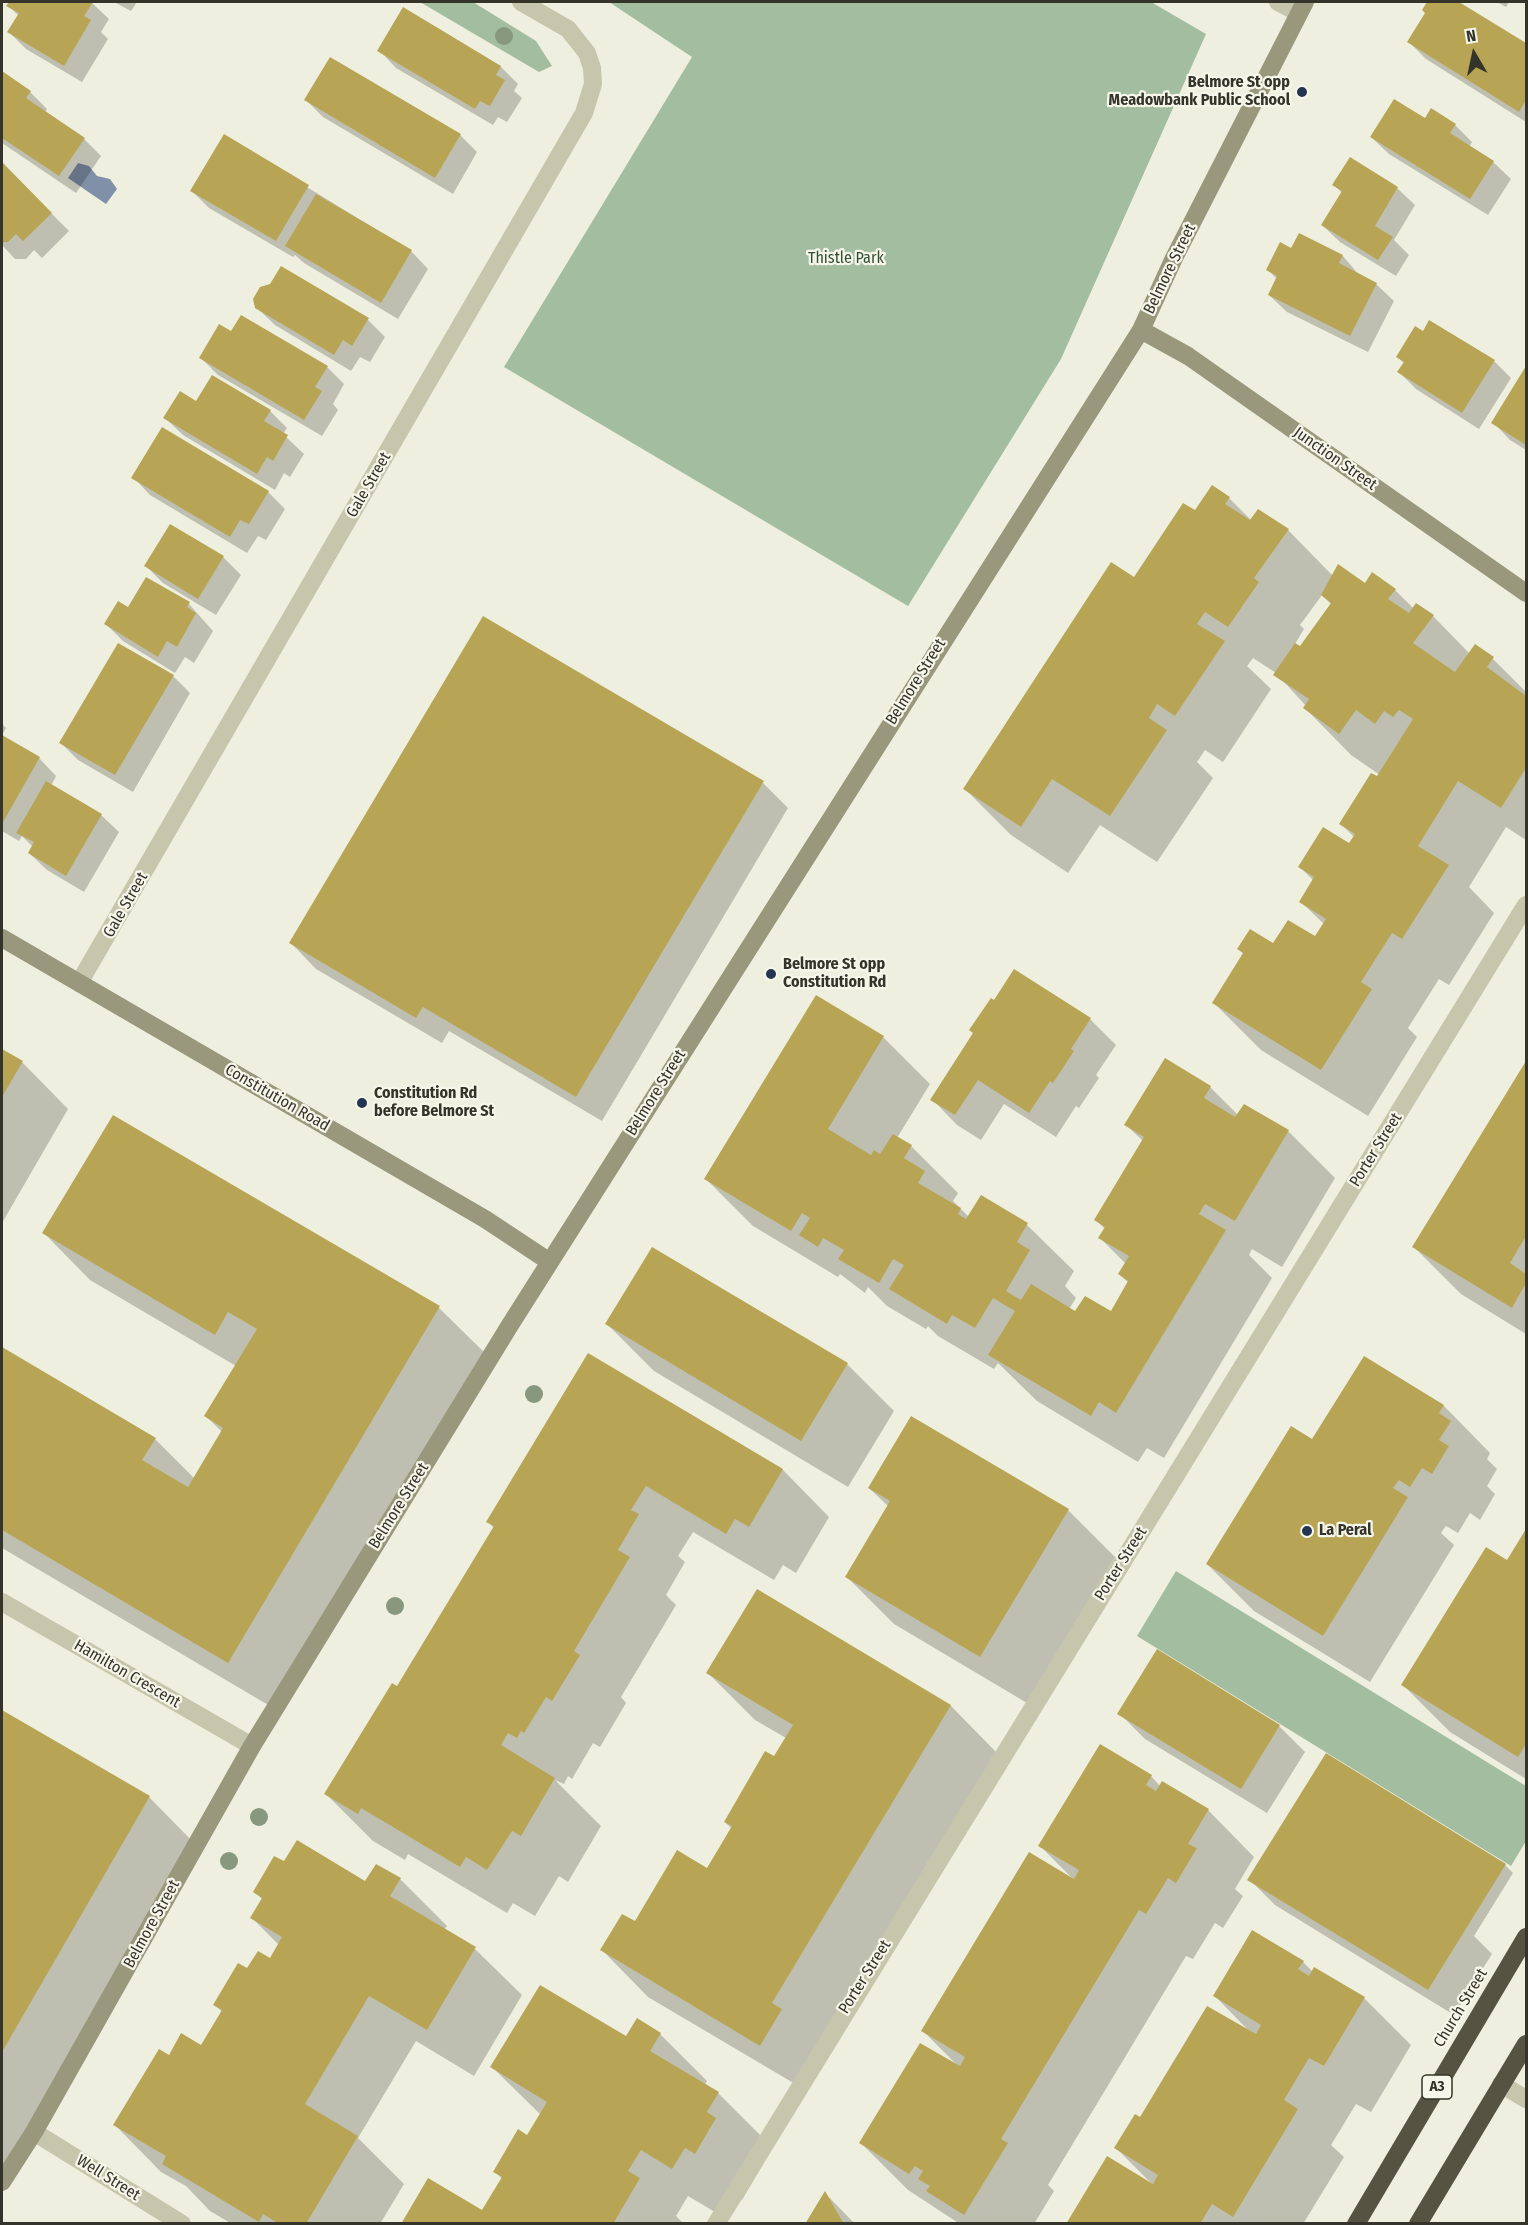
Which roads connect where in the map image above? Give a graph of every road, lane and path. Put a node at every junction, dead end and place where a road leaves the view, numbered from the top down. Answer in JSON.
{"nodes":[{"id":1,"x":521,"y":2,"type":"edge"},
{"id":2,"x":1278,"y":2,"type":"edge"},
{"id":3,"x":1302,"y":7,"type":"edge"},
{"id":4,"x":1141,"y":330,"type":"junction"},
{"id":5,"x":1527,"y":593,"type":"edge"},
{"id":6,"x":1527,"y":905,"type":"edge"},
{"id":7,"x":2,"y":938,"type":"edge"},
{"id":8,"x":78,"y":983,"type":"junction"},
{"id":9,"x":549,"y":1262,"type":"junction"},
{"id":10,"x":2,"y":1602,"type":"edge"},
{"id":11,"x":252,"y":1746,"type":"junction"},
{"id":12,"x":1527,"y":1937,"type":"edge"},
{"id":13,"x":1527,"y":2044,"type":"edge"},
{"id":14,"x":1501,"y":2084,"type":"junction"},
{"id":15,"x":1527,"y":2099,"type":"edge"},
{"id":16,"x":34,"y":2132,"type":"junction"},
{"id":17,"x":2,"y":2182,"type":"edge"},
{"id":18,"x":182,"y":2223,"type":"edge"},
{"id":19,"x":716,"y":2223,"type":"edge"},
{"id":20,"x":1356,"y":2223,"type":"edge"},
{"id":21,"x":1418,"y":2223,"type":"edge"}],
"edges":[{"from":1,"to":8,"type":"street","name":"Gale Street"},
{"from":2,"to":3,"type":"street"},
{"from":3,"to":4,"type":"main road","name":"Belmore Street"},
{"from":4,"to":5,"type":"main road","name":"Junction Street"},
{"from":4,"to":9,"type":"main road","name":"Belmore Street"},
{"from":6,"to":19,"type":"street","name":"Porter Street"},
{"from":7,"to":8,"type":"main road","name":"Constitution Road"},
{"from":8,"to":9,"type":"main road","name":"Constitution Road"},
{"from":9,"to":11,"type":"main road","name":"Belmore Street"},
{"from":10,"to":11,"type":"street","name":"Hamilton Crescent"},
{"from":11,"to":16,"type":"main road","name":"Belmore Street"},
{"from":12,"to":20,"type":"highway","name":"Church Street","number":"A3"},
{"from":13,"to":14,"type":"highway"},
{"from":14,"to":15,"type":"street"},
{"from":14,"to":21,"type":"highway"},
{"from":16,"to":17,"type":"main road","name":"Belmore Street"},
{"from":16,"to":18,"type":"street","name":"Well Street"}]}
